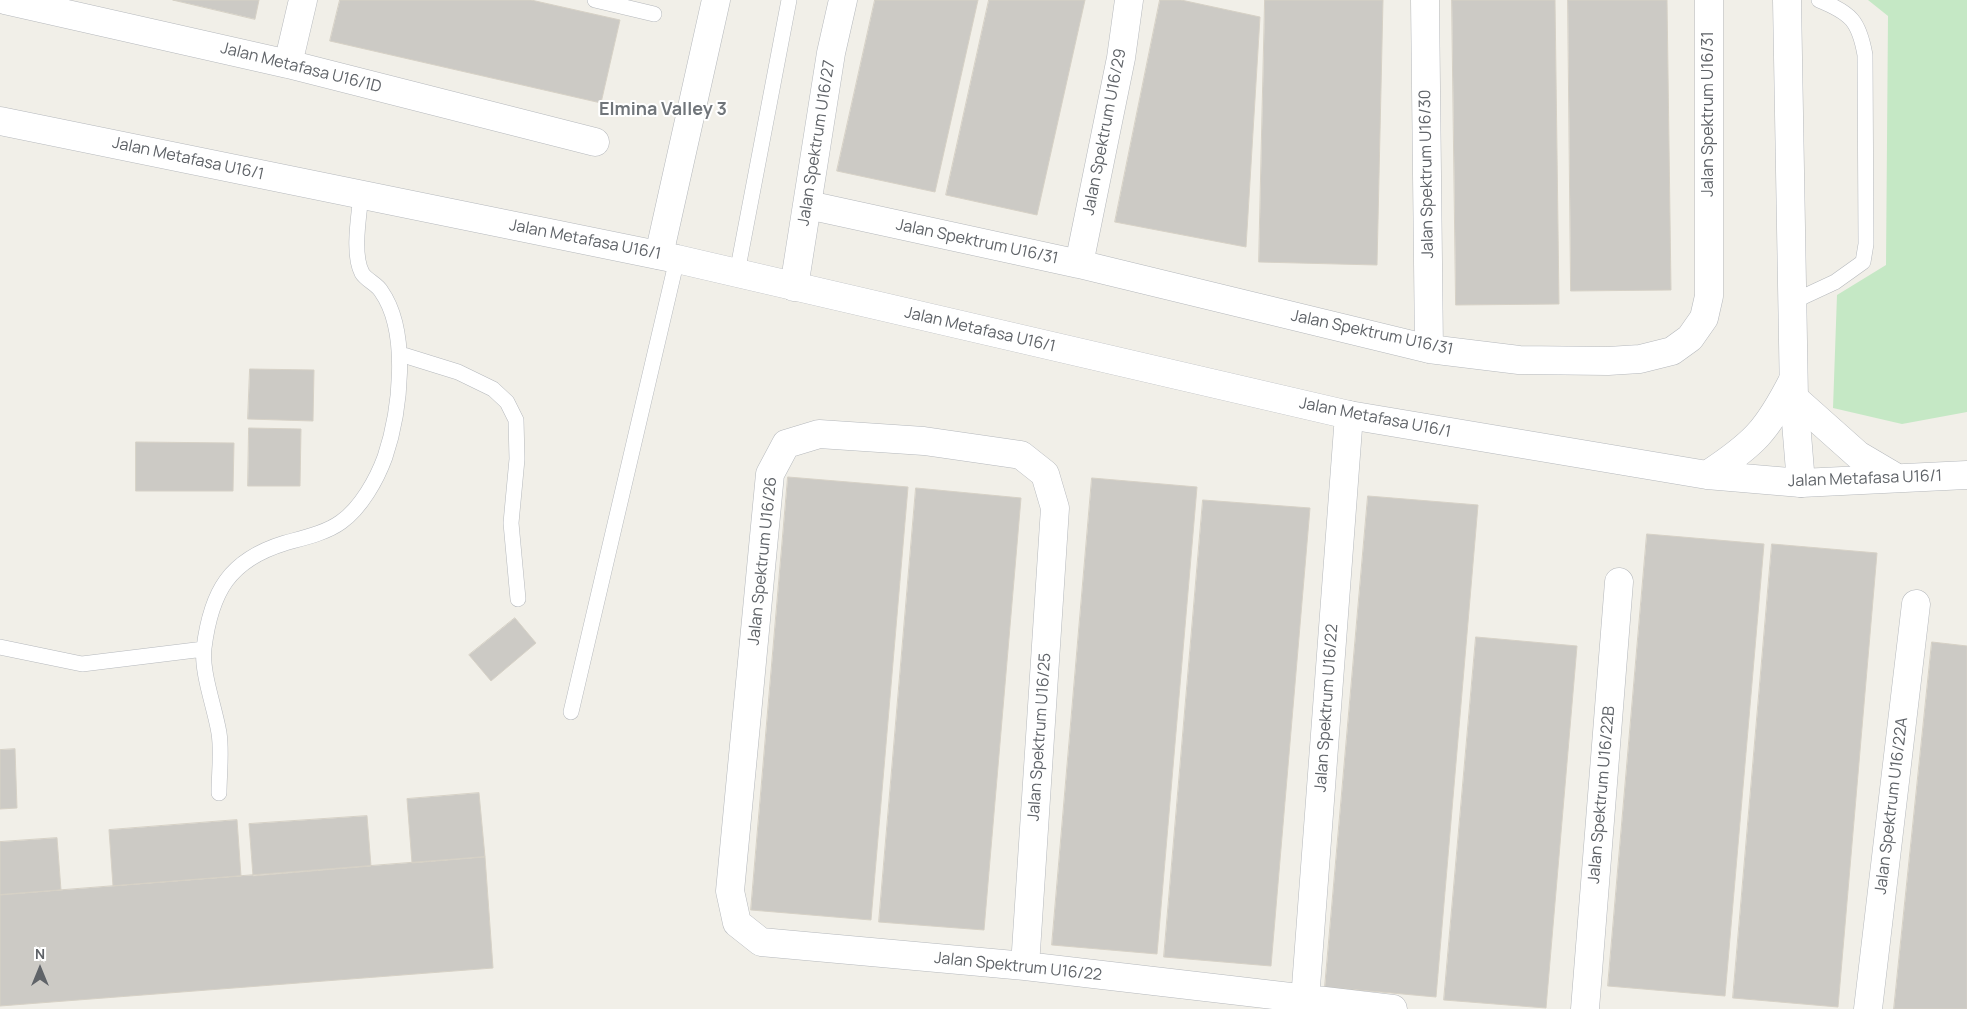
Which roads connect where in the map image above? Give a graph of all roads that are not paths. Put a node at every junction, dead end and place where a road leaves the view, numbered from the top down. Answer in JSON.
{"nodes":[{"id":1,"x":5,"y":0,"type":"edge"},
{"id":2,"x":303,"y":0,"type":"edge"},
{"id":3,"x":595,"y":0,"type":"edge"},
{"id":4,"x":716,"y":0,"type":"edge"},
{"id":5,"x":789,"y":0,"type":"edge"},
{"id":6,"x":843,"y":0,"type":"edge"},
{"id":7,"x":1129,"y":0,"type":"edge"},
{"id":8,"x":1425,"y":0,"type":"edge"},
{"id":9,"x":1709,"y":0,"type":"edge"},
{"id":10,"x":1787,"y":0,"type":"edge"},
{"id":11,"x":1820,"y":0,"type":"edge"},
{"id":12,"x":654,"y":14,"type":"dead end"},
{"id":13,"x":288,"y":64,"type":"junction"},
{"id":14,"x":0,"y":121,"type":"edge"},
{"id":15,"x":595,"y":142,"type":"dead end"},
{"id":16,"x":361,"y":195,"type":"junction"},
{"id":17,"x":808,"y":206,"type":"junction"},
{"id":18,"x":668,"y":257,"type":"junction"},
{"id":19,"x":1079,"y":264,"type":"junction"},
{"id":20,"x":737,"y":273,"type":"junction"},
{"id":21,"x":794,"y":287,"type":"junction"},
{"id":22,"x":1792,"y":302,"type":"junction"},
{"id":23,"x":1429,"y":349,"type":"junction"},
{"id":24,"x":400,"y":354,"type":"junction"},
{"id":25,"x":1793,"y":389,"type":"junction"},
{"id":26,"x":1349,"y":415,"type":"junction"},
{"id":27,"x":1707,"y":475,"type":"junction"},
{"id":28,"x":1967,"y":475,"type":"edge"},
{"id":29,"x":1897,"y":478,"type":"junction"},
{"id":30,"x":1802,"y":483,"type":"junction"},
{"id":31,"x":1055,"y":508,"type":"joint"},
{"id":32,"x":1618,"y":582,"type":"dead end"},
{"id":33,"x":518,"y":599,"type":"dead end"},
{"id":34,"x":1916,"y":604,"type":"dead end"},
{"id":35,"x":0,"y":647,"type":"edge"},
{"id":36,"x":204,"y":649,"type":"junction"},
{"id":37,"x":571,"y":712,"type":"dead end"},
{"id":38,"x":220,"y":793,"type":"dead end"},
{"id":39,"x":760,"y":942,"type":"joint"},
{"id":40,"x":1025,"y":966,"type":"junction"},
{"id":41,"x":1305,"y":1000,"type":"junction"},
{"id":42,"x":1393,"y":1009,"type":"edge"},
{"id":43,"x":1585,"y":1009,"type":"edge"},
{"id":44,"x":1868,"y":1009,"type":"edge"}],
"edges":[{"from":1,"to":13,"type":"street","name":"Jalan Metafasa U16/1D"},
{"from":2,"to":13,"type":"street"},
{"from":3,"to":12,"type":"lane"},
{"from":4,"to":18,"type":"street"},
{"from":5,"to":20,"type":"lane"},
{"from":6,"to":17,"type":"street","name":"Jalan Spektrum U16/27"},
{"from":7,"to":19,"type":"street","name":"Jalan Spektrum U16/29"},
{"from":8,"to":23,"type":"street","name":"Jalan Spektrum U16/30"},
{"from":9,"to":23,"type":"street","name":"Jalan Spektrum U16/31"},
{"from":10,"to":22,"type":"street"},
{"from":11,"to":22,"type":"lane"},
{"from":13,"to":15,"type":"street","name":"Jalan Metafasa U16/1D"},
{"from":14,"to":16,"type":"street","name":"Jalan Metafasa U16/1"},
{"from":16,"to":18,"type":"street","name":"Jalan Metafasa U16/1"},
{"from":16,"to":24,"type":"lane"},
{"from":17,"to":19,"type":"street","name":"Jalan Spektrum U16/31"},
{"from":17,"to":21,"type":"street","name":"Jalan Spektrum U16/27"},
{"from":18,"to":20,"type":"street","name":"Jalan Metafasa U16/1"},
{"from":18,"to":37,"type":"lane"},
{"from":19,"to":23,"type":"street","name":"Jalan Spektrum U16/31"},
{"from":20,"to":21,"type":"street","name":"Jalan Metafasa U16/1"},
{"from":21,"to":26,"type":"street","name":"Jalan Metafasa U16/1"},
{"from":22,"to":25,"type":"street"},
{"from":24,"to":33,"type":"lane"},
{"from":24,"to":36,"type":"lane"},
{"from":25,"to":27,"type":"street"},
{"from":25,"to":29,"type":"street"},
{"from":25,"to":30,"type":"street"},
{"from":26,"to":27,"type":"street","name":"Jalan Metafasa U16/1"},
{"from":26,"to":41,"type":"street","name":"Jalan Spektrum U16/22"},
{"from":27,"to":30,"type":"street","name":"Jalan Metafasa U16/1"},
{"from":28,"to":29,"type":"street","name":"Jalan Metafasa U16/1"},
{"from":29,"to":30,"type":"street","name":"Jalan Metafasa U16/1"},
{"from":31,"to":39,"type":"street","name":"Jalan Spektrum U16/26"},
{"from":31,"to":40,"type":"street","name":"Jalan Spektrum U16/25"},
{"from":32,"to":43,"type":"street","name":"Jalan Spektrum U16/22B"},
{"from":34,"to":44,"type":"street","name":"Jalan Spektrum U16/22A"},
{"from":35,"to":36,"type":"lane"},
{"from":36,"to":38,"type":"lane"},
{"from":39,"to":40,"type":"street","name":"Jalan Spektrum U16/22"},
{"from":40,"to":41,"type":"street","name":"Jalan Spektrum U16/22"},
{"from":41,"to":42,"type":"street","name":"Jalan Spektrum U16/22"}]}
